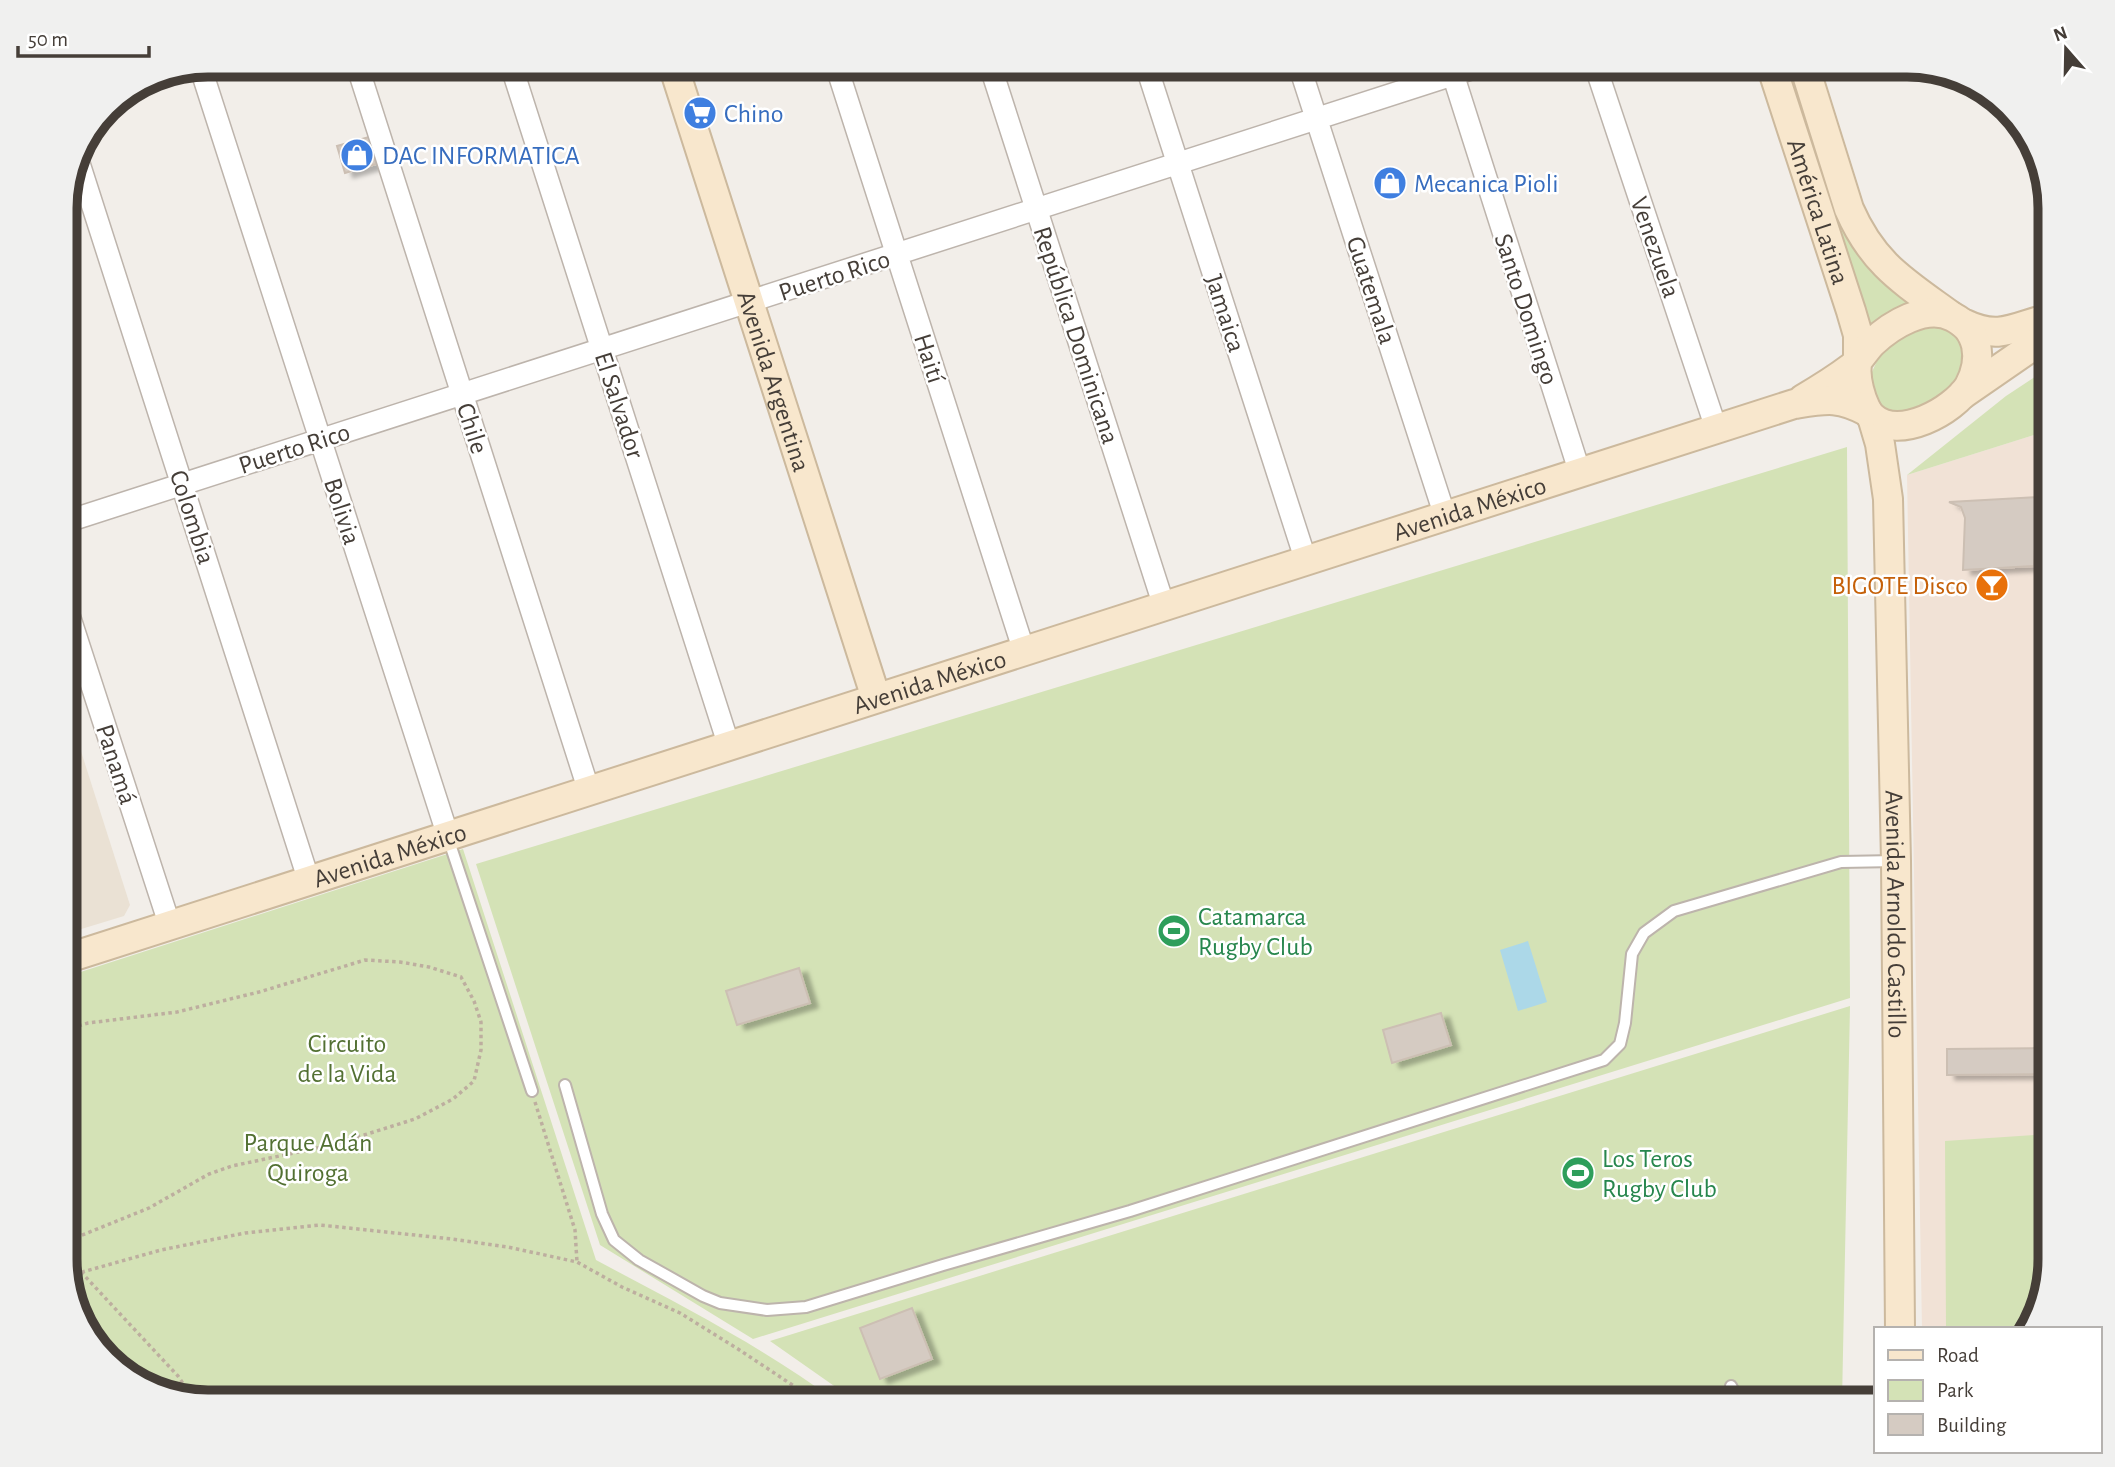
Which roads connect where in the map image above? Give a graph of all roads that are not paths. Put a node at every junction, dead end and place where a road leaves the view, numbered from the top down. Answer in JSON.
{"nodes":[{"id":1,"x":204,"y":77,"type":"edge"},
{"id":2,"x":361,"y":77,"type":"edge"},
{"id":3,"x":515,"y":77,"type":"edge"},
{"id":4,"x":677,"y":77,"type":"edge"},
{"id":5,"x":840,"y":77,"type":"edge"},
{"id":6,"x":994,"y":77,"type":"edge"},
{"id":7,"x":1150,"y":77,"type":"edge"},
{"id":8,"x":1303,"y":77,"type":"edge"},
{"id":9,"x":1431,"y":77,"type":"edge"},
{"id":10,"x":1453,"y":77,"type":"edge"},
{"id":11,"x":1599,"y":77,"type":"edge"},
{"id":12,"x":1775,"y":77,"type":"edge"},
{"id":13,"x":1808,"y":77,"type":"edge"},
{"id":14,"x":1317,"y":118,"type":"junction"},
{"id":15,"x":1178,"y":163,"type":"junction"},
{"id":16,"x":82,"y":172,"type":"edge"},
{"id":17,"x":1037,"y":209,"type":"junction"},
{"id":18,"x":897,"y":254,"type":"junction"},
{"id":19,"x":749,"y":302,"type":"junction"},
{"id":20,"x":1958,"y":319,"type":"junction"},
{"id":21,"x":2038,"y":321,"type":"edge"},
{"id":22,"x":2038,"y":342,"type":"edge"},
{"id":23,"x":602,"y":349,"type":"junction"},
{"id":24,"x":1857,"y":361,"type":"junction"},
{"id":25,"x":462,"y":394,"type":"junction"},
{"id":26,"x":1958,"y":398,"type":"junction"},
{"id":27,"x":1794,"y":404,"type":"junction"},
{"id":28,"x":1870,"y":415,"type":"junction"},
{"id":29,"x":1934,"y":415,"type":"junction"},
{"id":30,"x":1716,"y":429,"type":"junction"},
{"id":31,"x":320,"y":440,"type":"junction"},
{"id":32,"x":1580,"y":473,"type":"junction"},
{"id":33,"x":182,"y":484,"type":"junction"},
{"id":34,"x":1888,"y":499,"type":"junction"},
{"id":35,"x":1445,"y":516,"type":"junction"},
{"id":36,"x":77,"y":518,"type":"edge"},
{"id":37,"x":1306,"y":561,"type":"junction"},
{"id":38,"x":1164,"y":606,"type":"junction"},
{"id":39,"x":77,"y":640,"type":"edge"},
{"id":40,"x":1024,"y":651,"type":"junction"},
{"id":41,"x":876,"y":698,"type":"junction"},
{"id":42,"x":729,"y":746,"type":"junction"},
{"id":43,"x":589,"y":791,"type":"junction"},
{"id":44,"x":448,"y":836,"type":"junction"},
{"id":45,"x":1896,"y":861,"type":"junction"},
{"id":46,"x":309,"y":881,"type":"junction"},
{"id":47,"x":170,"y":926,"type":"junction"},
{"id":48,"x":77,"y":955,"type":"edge"},
{"id":49,"x":565,"y":1085,"type":"dead end"},
{"id":50,"x":532,"y":1091,"type":"road end"},
{"id":51,"x":1900,"y":1327,"type":"edge"},
{"id":52,"x":1731,"y":1386,"type":"dead end"},
{"id":53,"x":1733,"y":1390,"type":"edge"}],
"edges":[{"from":1,"to":31,"type":"street","name":"Bolivia"},
{"from":2,"to":25,"type":"street","name":"Chile"},
{"from":3,"to":23,"type":"street","name":"El Salvador"},
{"from":4,"to":19,"type":"main road","name":"Avenida Argentina"},
{"from":5,"to":18,"type":"street","name":"Haití"},
{"from":6,"to":17,"type":"street","name":"República Dominicana"},
{"from":7,"to":15,"type":"street","name":"Jamaica"},
{"from":8,"to":14,"type":"street","name":"Guatemala"},
{"from":9,"to":14,"type":"street","name":"Puerto Rico"},
{"from":10,"to":32,"type":"street","name":"Santo Domingo"},
{"from":11,"to":30,"type":"street","name":"Venezuela"},
{"from":12,"to":24,"type":"main road","name":"América Latina"},
{"from":13,"to":20,"type":"main road","name":"América Latina"},
{"from":14,"to":15,"type":"street","name":"Puerto Rico"},
{"from":14,"to":35,"type":"street","name":"Guatemala"},
{"from":15,"to":17,"type":"street","name":"Puerto Rico"},
{"from":15,"to":37,"type":"street","name":"Jamaica"},
{"from":16,"to":33,"type":"street","name":"Colombia"},
{"from":17,"to":18,"type":"street","name":"Puerto Rico"},
{"from":17,"to":38,"type":"street","name":"República Dominicana"},
{"from":18,"to":19,"type":"street","name":"Puerto Rico"},
{"from":18,"to":40,"type":"street","name":"Haití"},
{"from":19,"to":23,"type":"street","name":"Puerto Rico"},
{"from":19,"to":41,"type":"main road","name":"Avenida Argentina"},
{"from":20,"to":21,"type":"main road"},
{"from":20,"to":24,"type":"main road"},
{"from":20,"to":26,"type":"main road"},
{"from":22,"to":26,"type":"main road"},
{"from":23,"to":25,"type":"street","name":"Puerto Rico"},
{"from":23,"to":42,"type":"street","name":"El Salvador"},
{"from":24,"to":27,"type":"main road","name":"Avenida México"},
{"from":24,"to":28,"type":"main road"},
{"from":25,"to":31,"type":"street","name":"Puerto Rico"},
{"from":25,"to":43,"type":"street","name":"Chile"},
{"from":26,"to":29,"type":"main road"},
{"from":27,"to":28,"type":"main road","name":"Avenida México"},
{"from":27,"to":30,"type":"main road","name":"Avenida México"},
{"from":28,"to":29,"type":"main road"},
{"from":28,"to":34,"type":"main road","name":"Avenida Arnoldo Castillo"},
{"from":29,"to":34,"type":"main road","name":"Avenida Arnoldo Castillo"},
{"from":30,"to":32,"type":"main road","name":"Avenida México"},
{"from":31,"to":33,"type":"street","name":"Puerto Rico"},
{"from":31,"to":44,"type":"street","name":"Bolivia"},
{"from":32,"to":35,"type":"main road","name":"Avenida México"},
{"from":33,"to":36,"type":"street","name":"Puerto Rico"},
{"from":33,"to":46,"type":"street","name":"Colombia"},
{"from":34,"to":45,"type":"main road","name":"Avenida Arnoldo Castillo"},
{"from":35,"to":37,"type":"main road","name":"Avenida México"},
{"from":37,"to":38,"type":"main road","name":"Avenida México"},
{"from":38,"to":40,"type":"main road","name":"Avenida México"},
{"from":39,"to":47,"type":"street","name":"Panamá"},
{"from":40,"to":41,"type":"main road","name":"Avenida México"},
{"from":41,"to":42,"type":"main road","name":"Avenida México"},
{"from":42,"to":43,"type":"main road","name":"Avenida México"},
{"from":43,"to":44,"type":"main road","name":"Avenida México"},
{"from":44,"to":46,"type":"main road","name":"Avenida México"},
{"from":44,"to":50,"type":"lane"},
{"from":45,"to":49,"type":"lane"},
{"from":45,"to":51,"type":"main road","name":"Avenida Arnoldo Castillo"},
{"from":46,"to":47,"type":"main road","name":"Avenida México"},
{"from":47,"to":48,"type":"main road","name":"Avenida México"},
{"from":52,"to":53,"type":"lane"}]}
